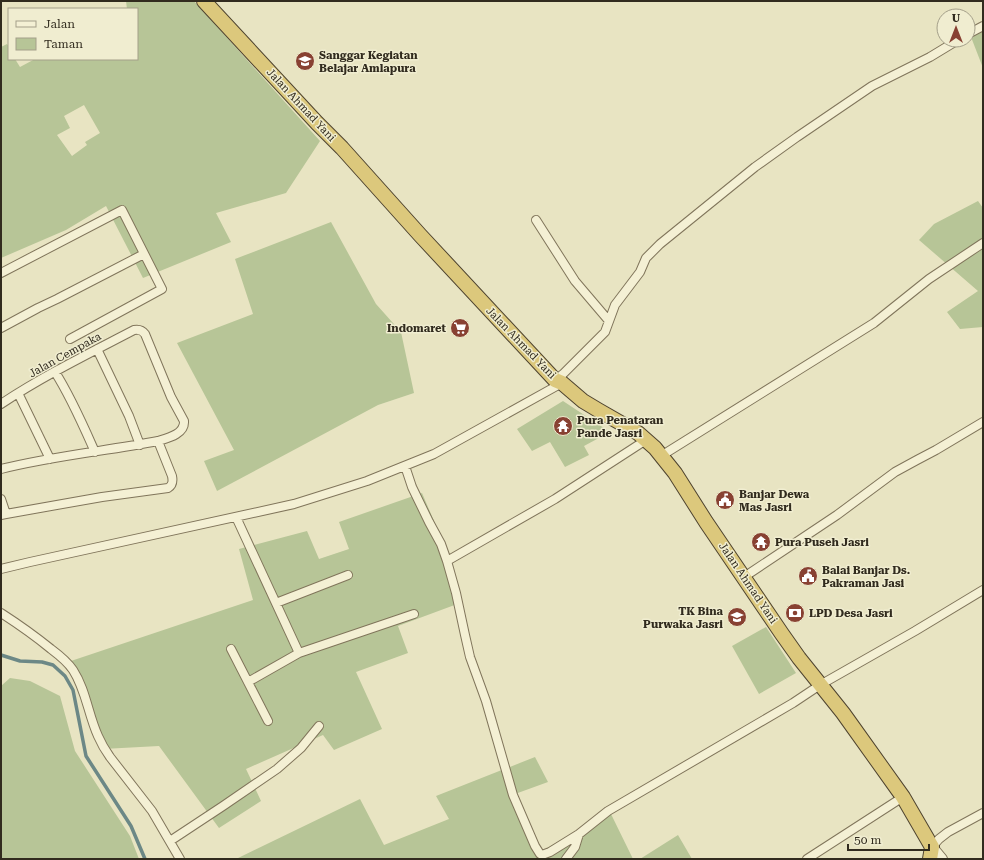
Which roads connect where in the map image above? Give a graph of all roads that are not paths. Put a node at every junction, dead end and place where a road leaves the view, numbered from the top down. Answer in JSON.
{"nodes":[{"id":1,"x":204,"y":1,"type":"edge"},
{"id":2,"x":945,"y":48,"type":"edge"},
{"id":3,"x":536,"y":220,"type":"dead end"},
{"id":4,"x":983,"y":243,"type":"edge"},
{"id":5,"x":144,"y":254,"type":"junction"},
{"id":6,"x":1,"y":273,"type":"edge"},
{"id":7,"x":609,"y":322,"type":"junction"},
{"id":8,"x":1,"y":328,"type":"edge"},
{"id":9,"x":70,"y":339,"type":"dead end"},
{"id":10,"x":97,"y":349,"type":"junction"},
{"id":11,"x":55,"y":372,"type":"junction"},
{"id":12,"x":558,"y":382,"type":"junction"},
{"id":13,"x":18,"y":393,"type":"junction"},
{"id":14,"x":1,"y":404,"type":"edge"},
{"id":15,"x":983,"y":422,"type":"edge"},
{"id":16,"x":646,"y":440,"type":"junction"},
{"id":17,"x":158,"y":441,"type":"junction"},
{"id":18,"x":140,"y":445,"type":"junction"},
{"id":19,"x":95,"y":452,"type":"junction"},
{"id":20,"x":661,"y":456,"type":"junction"},
{"id":21,"x":50,"y":459,"type":"junction"},
{"id":22,"x":405,"y":466,"type":"junction"},
{"id":23,"x":1,"y":469,"type":"edge"},
{"id":24,"x":1,"y":499,"type":"edge"},
{"id":25,"x":3,"y":514,"type":"edge"},
{"id":26,"x":236,"y":516,"type":"junction"},
{"id":27,"x":447,"y":561,"type":"junction"},
{"id":28,"x":1,"y":569,"type":"edge"},
{"id":29,"x":348,"y":574,"type":"dead end"},
{"id":30,"x":744,"y":577,"type":"junction"},
{"id":31,"x":983,"y":590,"type":"edge"},
{"id":32,"x":276,"y":603,"type":"junction"},
{"id":33,"x":1,"y":613,"type":"edge"},
{"id":34,"x":414,"y":614,"type":"dead end"},
{"id":35,"x":231,"y":648,"type":"dead end"},
{"id":36,"x":298,"y":653,"type":"junction"},
{"id":37,"x":248,"y":682,"type":"junction"},
{"id":38,"x":820,"y":684,"type":"junction"},
{"id":39,"x":268,"y":721,"type":"dead end"},
{"id":40,"x":319,"y":726,"type":"dead end"},
{"id":41,"x":903,"y":797,"type":"junction"},
{"id":42,"x":983,"y":813,"type":"edge"},
{"id":43,"x":579,"y":834,"type":"junction"},
{"id":44,"x":170,"y":841,"type":"junction"},
{"id":45,"x":931,"y":853,"type":"edge"},
{"id":46,"x":180,"y":859,"type":"edge"},
{"id":47,"x":566,"y":859,"type":"edge"},
{"id":48,"x":807,"y":859,"type":"edge"},
{"id":49,"x":942,"y":859,"type":"edge"}],
"edges":[{"from":1,"to":12,"type":"highway","name":"Jalan Ahmad Yani"},
{"from":2,"to":7,"type":"street"},
{"from":3,"to":7,"type":"street"},
{"from":4,"to":20,"type":"street"},
{"from":5,"to":6,"type":"street"},
{"from":5,"to":8,"type":"street"},
{"from":5,"to":9,"type":"street"},
{"from":7,"to":12,"type":"street"},
{"from":10,"to":11,"type":"street","name":"Jalan Cempaka"},
{"from":10,"to":17,"type":"street","name":"Jalan Cempaka"},
{"from":10,"to":18,"type":"street"},
{"from":11,"to":13,"type":"street","name":"Jalan Cempaka"},
{"from":11,"to":19,"type":"street"},
{"from":12,"to":16,"type":"highway","name":"Jalan Ahmad Yani"},
{"from":12,"to":22,"type":"street"},
{"from":13,"to":14,"type":"street","name":"Jalan Cempaka"},
{"from":13,"to":21,"type":"street"},
{"from":15,"to":30,"type":"street"},
{"from":16,"to":20,"type":"highway","name":"Jalan Ahmad Yani"},
{"from":16,"to":27,"type":"street"},
{"from":17,"to":18,"type":"street"},
{"from":17,"to":25,"type":"street"},
{"from":18,"to":19,"type":"street"},
{"from":19,"to":21,"type":"street"},
{"from":20,"to":30,"type":"highway","name":"Jalan Ahmad Yani"},
{"from":21,"to":23,"type":"street"},
{"from":22,"to":26,"type":"street"},
{"from":22,"to":27,"type":"street"},
{"from":24,"to":25,"type":"street"},
{"from":26,"to":28,"type":"street"},
{"from":26,"to":32,"type":"street"},
{"from":27,"to":43,"type":"street"},
{"from":29,"to":32,"type":"street"},
{"from":30,"to":38,"type":"highway","name":"Jalan Ahmad Yani"},
{"from":31,"to":38,"type":"street"},
{"from":32,"to":36,"type":"street"},
{"from":33,"to":44,"type":"street"},
{"from":34,"to":36,"type":"street"},
{"from":35,"to":37,"type":"street"},
{"from":36,"to":37,"type":"street"},
{"from":37,"to":39,"type":"street"},
{"from":38,"to":41,"type":"highway","name":"Jalan Ahmad Yani"},
{"from":38,"to":43,"type":"street"},
{"from":40,"to":44,"type":"street"},
{"from":41,"to":45,"type":"highway","name":"Jalan Ahmad Yani"},
{"from":41,"to":48,"type":"street"},
{"from":42,"to":45,"type":"street"},
{"from":43,"to":47,"type":"street"},
{"from":44,"to":46,"type":"street"},
{"from":45,"to":49,"type":"street"}]}
